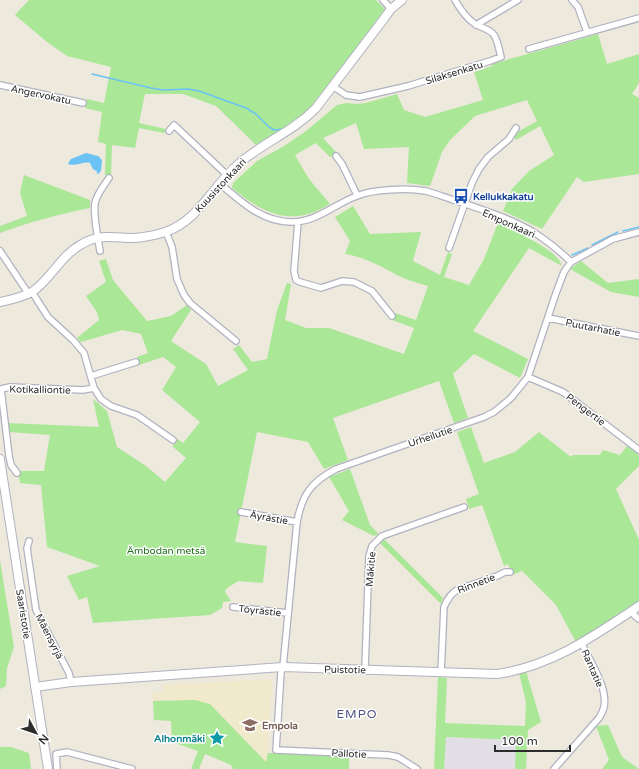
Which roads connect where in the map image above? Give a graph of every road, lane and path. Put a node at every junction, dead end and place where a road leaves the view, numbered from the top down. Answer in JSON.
{"nodes":[{"id":1,"x":383,"y":0,"type":"edge"},
{"id":2,"x":402,"y":0,"type":"edge"},
{"id":3,"x":455,"y":0,"type":"edge"},
{"id":4,"x":518,"y":0,"type":"edge"},
{"id":5,"x":572,"y":0,"type":"edge"},
{"id":6,"x":391,"y":10,"type":"junction"},
{"id":7,"x":639,"y":18,"type":"edge"},
{"id":8,"x":476,"y":25,"type":"junction"},
{"id":9,"x":587,"y":32,"type":"junction"},
{"id":10,"x":529,"y":49,"type":"dead end"},
{"id":11,"x":0,"y":85,"type":"edge"},
{"id":12,"x":334,"y":87,"type":"junction"},
{"id":13,"x":83,"y":103,"type":"dead end"},
{"id":14,"x":516,"y":128,"type":"dead end"},
{"id":15,"x":169,"y":132,"type":"dead end"},
{"id":16,"x":336,"y":156,"type":"dead end"},
{"id":17,"x":227,"y":175,"type":"junction"},
{"id":18,"x":109,"y":178,"type":"dead end"},
{"id":19,"x":220,"y":184,"type":"junction"},
{"id":20,"x":357,"y":195,"type":"junction"},
{"id":21,"x":465,"y":204,"type":"junction"},
{"id":22,"x":298,"y":222,"type":"junction"},
{"id":23,"x":166,"y":232,"type":"junction"},
{"id":24,"x":639,"y":232,"type":"edge"},
{"id":25,"x":98,"y":237,"type":"junction"},
{"id":26,"x":449,"y":248,"type":"dead end"},
{"id":27,"x":0,"y":251,"type":"edge"},
{"id":28,"x":100,"y":251,"type":"dead end"},
{"id":29,"x":571,"y":262,"type":"junction"},
{"id":30,"x":30,"y":293,"type":"junction"},
{"id":31,"x":0,"y":302,"type":"edge"},
{"id":32,"x":392,"y":316,"type":"dead end"},
{"id":33,"x":548,"y":318,"type":"junction"},
{"id":34,"x":639,"y":336,"type":"edge"},
{"id":35,"x":236,"y":341,"type":"dead end"},
{"id":36,"x":136,"y":362,"type":"dead end"},
{"id":37,"x":91,"y":376,"type":"junction"},
{"id":38,"x":528,"y":376,"type":"junction"},
{"id":39,"x":94,"y":388,"type":"junction"},
{"id":40,"x":173,"y":440,"type":"dead end"},
{"id":41,"x":639,"y":450,"type":"edge"},
{"id":42,"x":0,"y":459,"type":"edge"},
{"id":43,"x":17,"y":473,"type":"dead end"},
{"id":44,"x":464,"y":508,"type":"dead end"},
{"id":45,"x":241,"y":512,"type":"dead end"},
{"id":46,"x":297,"y":522,"type":"junction"},
{"id":47,"x":29,"y":541,"type":"dead end"},
{"id":48,"x":510,"y":572,"type":"dead end"},
{"id":49,"x":233,"y":607,"type":"dead end"},
{"id":50,"x":636,"y":608,"type":"edge"},
{"id":51,"x":288,"y":613,"type":"junction"},
{"id":52,"x":639,"y":620,"type":"edge"},
{"id":53,"x":582,"y":644,"type":"junction"},
{"id":54,"x":282,"y":667,"type":"junction"},
{"id":55,"x":365,"y":669,"type":"junction"},
{"id":56,"x":441,"y":673,"type":"junction"},
{"id":57,"x":71,"y":682,"type":"junction"},
{"id":58,"x":36,"y":687,"type":"junction"},
{"id":59,"x":276,"y":750,"type":"joint"},
{"id":60,"x":48,"y":769,"type":"edge"},
{"id":61,"x":57,"y":769,"type":"edge"},
{"id":62,"x":132,"y":769,"type":"edge"},
{"id":63,"x":417,"y":769,"type":"edge"},
{"id":64,"x":554,"y":769,"type":"edge"}],
"edges":[{"from":1,"to":6,"type":"street"},
{"from":2,"to":6,"type":"street","name":"Kuusistonkaari"},
{"from":3,"to":8,"type":"street","name":"Silaksenkatu"},
{"from":4,"to":8,"type":"street"},
{"from":5,"to":9,"type":"street"},
{"from":6,"to":12,"type":"street","name":"Kuusistonkaari"},
{"from":7,"to":9,"type":"street"},
{"from":8,"to":12,"type":"street","name":"Silaksenkatu"},
{"from":9,"to":10,"type":"street"},
{"from":11,"to":13,"type":"street","name":"Angervokatu"},
{"from":12,"to":17,"type":"street","name":"Kuusistonkaari"},
{"from":14,"to":21,"type":"street"},
{"from":15,"to":17,"type":"street"},
{"from":16,"to":20,"type":"street"},
{"from":17,"to":19,"type":"street","name":"Kuusistonkaari"},
{"from":18,"to":25,"type":"street"},
{"from":19,"to":22,"type":"street","name":"Emponkaari"},
{"from":19,"to":23,"type":"street","name":"Kuusistonkaari"},
{"from":20,"to":21,"type":"street","name":"Emponkaari"},
{"from":20,"to":22,"type":"street","name":"Emponkaari"},
{"from":21,"to":26,"type":"street"},
{"from":21,"to":29,"type":"street","name":"Emponkaari"},
{"from":22,"to":32,"type":"street"},
{"from":23,"to":25,"type":"street","name":"Kuusistonkaari"},
{"from":23,"to":35,"type":"street"},
{"from":24,"to":29,"type":"street","name":"Urheilutie"},
{"from":25,"to":28,"type":"street"},
{"from":25,"to":30,"type":"street","name":"Kuusistonkaari"},
{"from":27,"to":30,"type":"street"},
{"from":29,"to":33,"type":"street","name":"Urheilutie"},
{"from":30,"to":31,"type":"street","name":"Kuusistonkaari"},
{"from":30,"to":37,"type":"street"},
{"from":33,"to":34,"type":"street","name":"Puutarhatie"},
{"from":33,"to":38,"type":"street","name":"Urheilutie"},
{"from":36,"to":37,"type":"street"},
{"from":37,"to":39,"type":"street"},
{"from":38,"to":41,"type":"street","name":"Pengertie"},
{"from":38,"to":46,"type":"street","name":"Urheilutie"},
{"from":39,"to":40,"type":"street"},
{"from":39,"to":43,"type":"street","name":"Kotikalliontie"},
{"from":42,"to":58,"type":"street","name":"Saaristotie"},
{"from":44,"to":55,"type":"street","name":"Mäkitie"},
{"from":45,"to":46,"type":"street","name":"Äyrästie"},
{"from":46,"to":51,"type":"street","name":"Urheilutie"},
{"from":47,"to":57,"type":"street","name":"Mäensyrjä"},
{"from":48,"to":56,"type":"street","name":"Rinnetie"},
{"from":49,"to":51,"type":"street","name":"Töyrästie"},
{"from":50,"to":52,"type":"street"},
{"from":50,"to":53,"type":"street","name":"Puistotie"},
{"from":51,"to":54,"type":"street","name":"Urheilutie"},
{"from":53,"to":56,"type":"street","name":"Puistotie"},
{"from":53,"to":64,"type":"street","name":"Rantatie"},
{"from":54,"to":55,"type":"street","name":"Puistotie"},
{"from":54,"to":57,"type":"street","name":"Puistotie"},
{"from":54,"to":59,"type":"street","name":"Urheilutie"},
{"from":55,"to":56,"type":"street","name":"Puistotie"},
{"from":57,"to":58,"type":"street","name":"Puistotie"},
{"from":58,"to":60,"type":"street","name":"Saaristotie"},
{"from":59,"to":63,"type":"street","name":"Pallotie"},
{"from":61,"to":62,"type":"street"}]}
